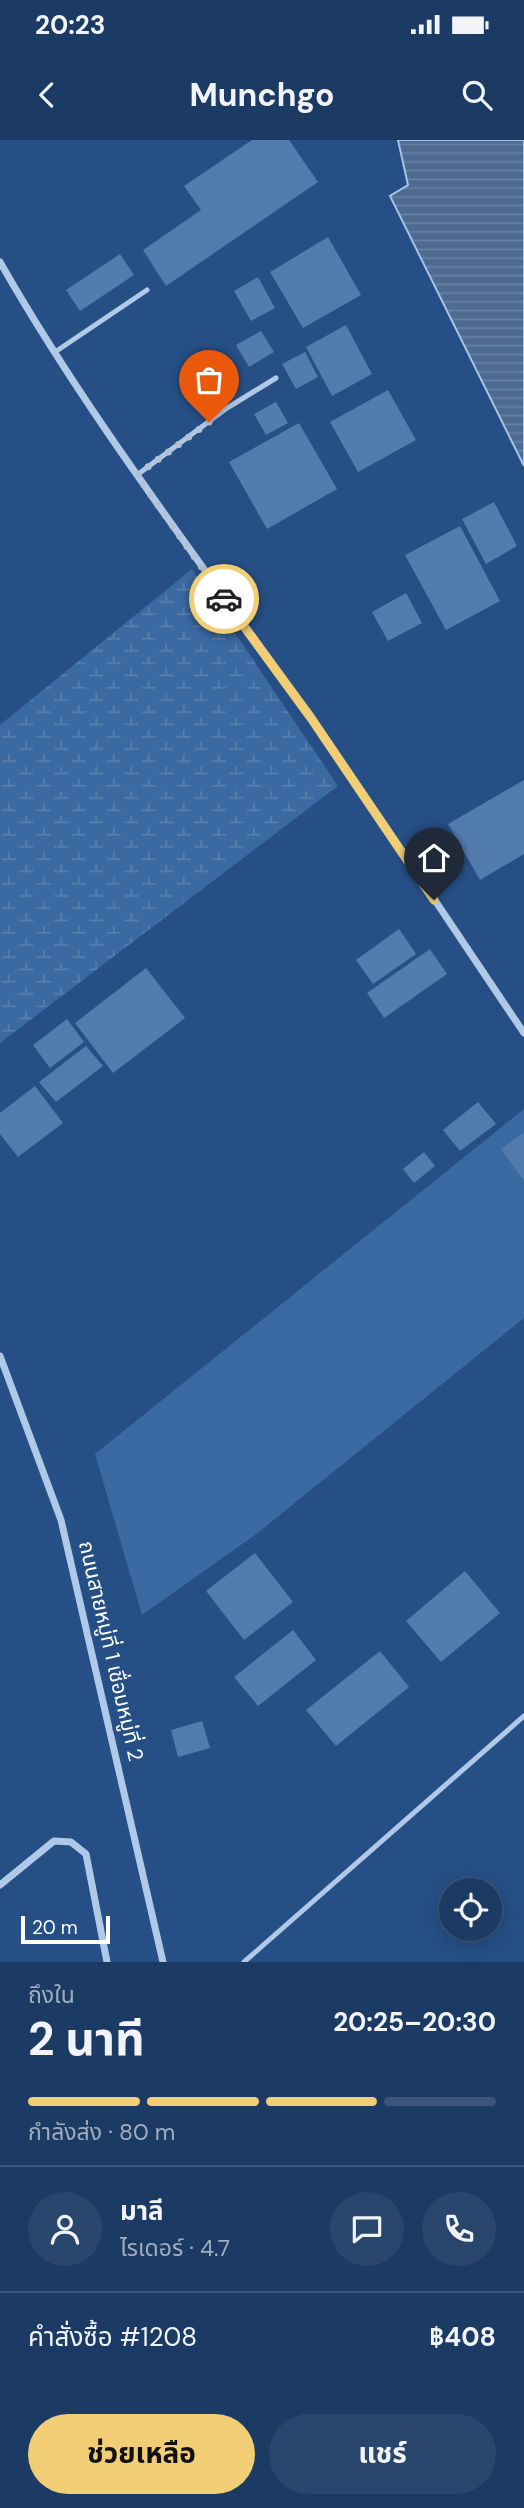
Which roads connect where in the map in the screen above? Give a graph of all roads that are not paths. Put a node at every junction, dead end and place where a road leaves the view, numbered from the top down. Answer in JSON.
{"nodes":[{"id":1,"x":0,"y":262,"type":"edge"},
{"id":2,"x":147,"y":290,"type":"dead end"},
{"id":3,"x":55,"y":352,"type":"junction"},
{"id":4,"x":276,"y":378,"type":"dead end"},
{"id":5,"x":137,"y":475,"type":"junction"},
{"id":6,"x":524,"y":1034,"type":"edge"},
{"id":7,"x":0,"y":1356,"type":"edge"},
{"id":8,"x":524,"y":1716,"type":"edge"},
{"id":9,"x":0,"y":1885,"type":"edge"},
{"id":10,"x":107,"y":1962,"type":"edge"},
{"id":11,"x":163,"y":1962,"type":"edge"},
{"id":12,"x":244,"y":1962,"type":"edge"}],
"edges":[{"from":1,"to":3,"type":"street"},
{"from":2,"to":3,"type":"lane"},
{"from":3,"to":5,"type":"street"},
{"from":4,"to":5,"type":"lane"},
{"from":5,"to":6,"type":"street"},
{"from":7,"to":11,"type":"street","name":"ถนนสายหมู่ที่ 1 เชื่อมหมู่ที่ 2"},
{"from":8,"to":12,"type":"lane"},
{"from":9,"to":10,"type":"street"}]}
